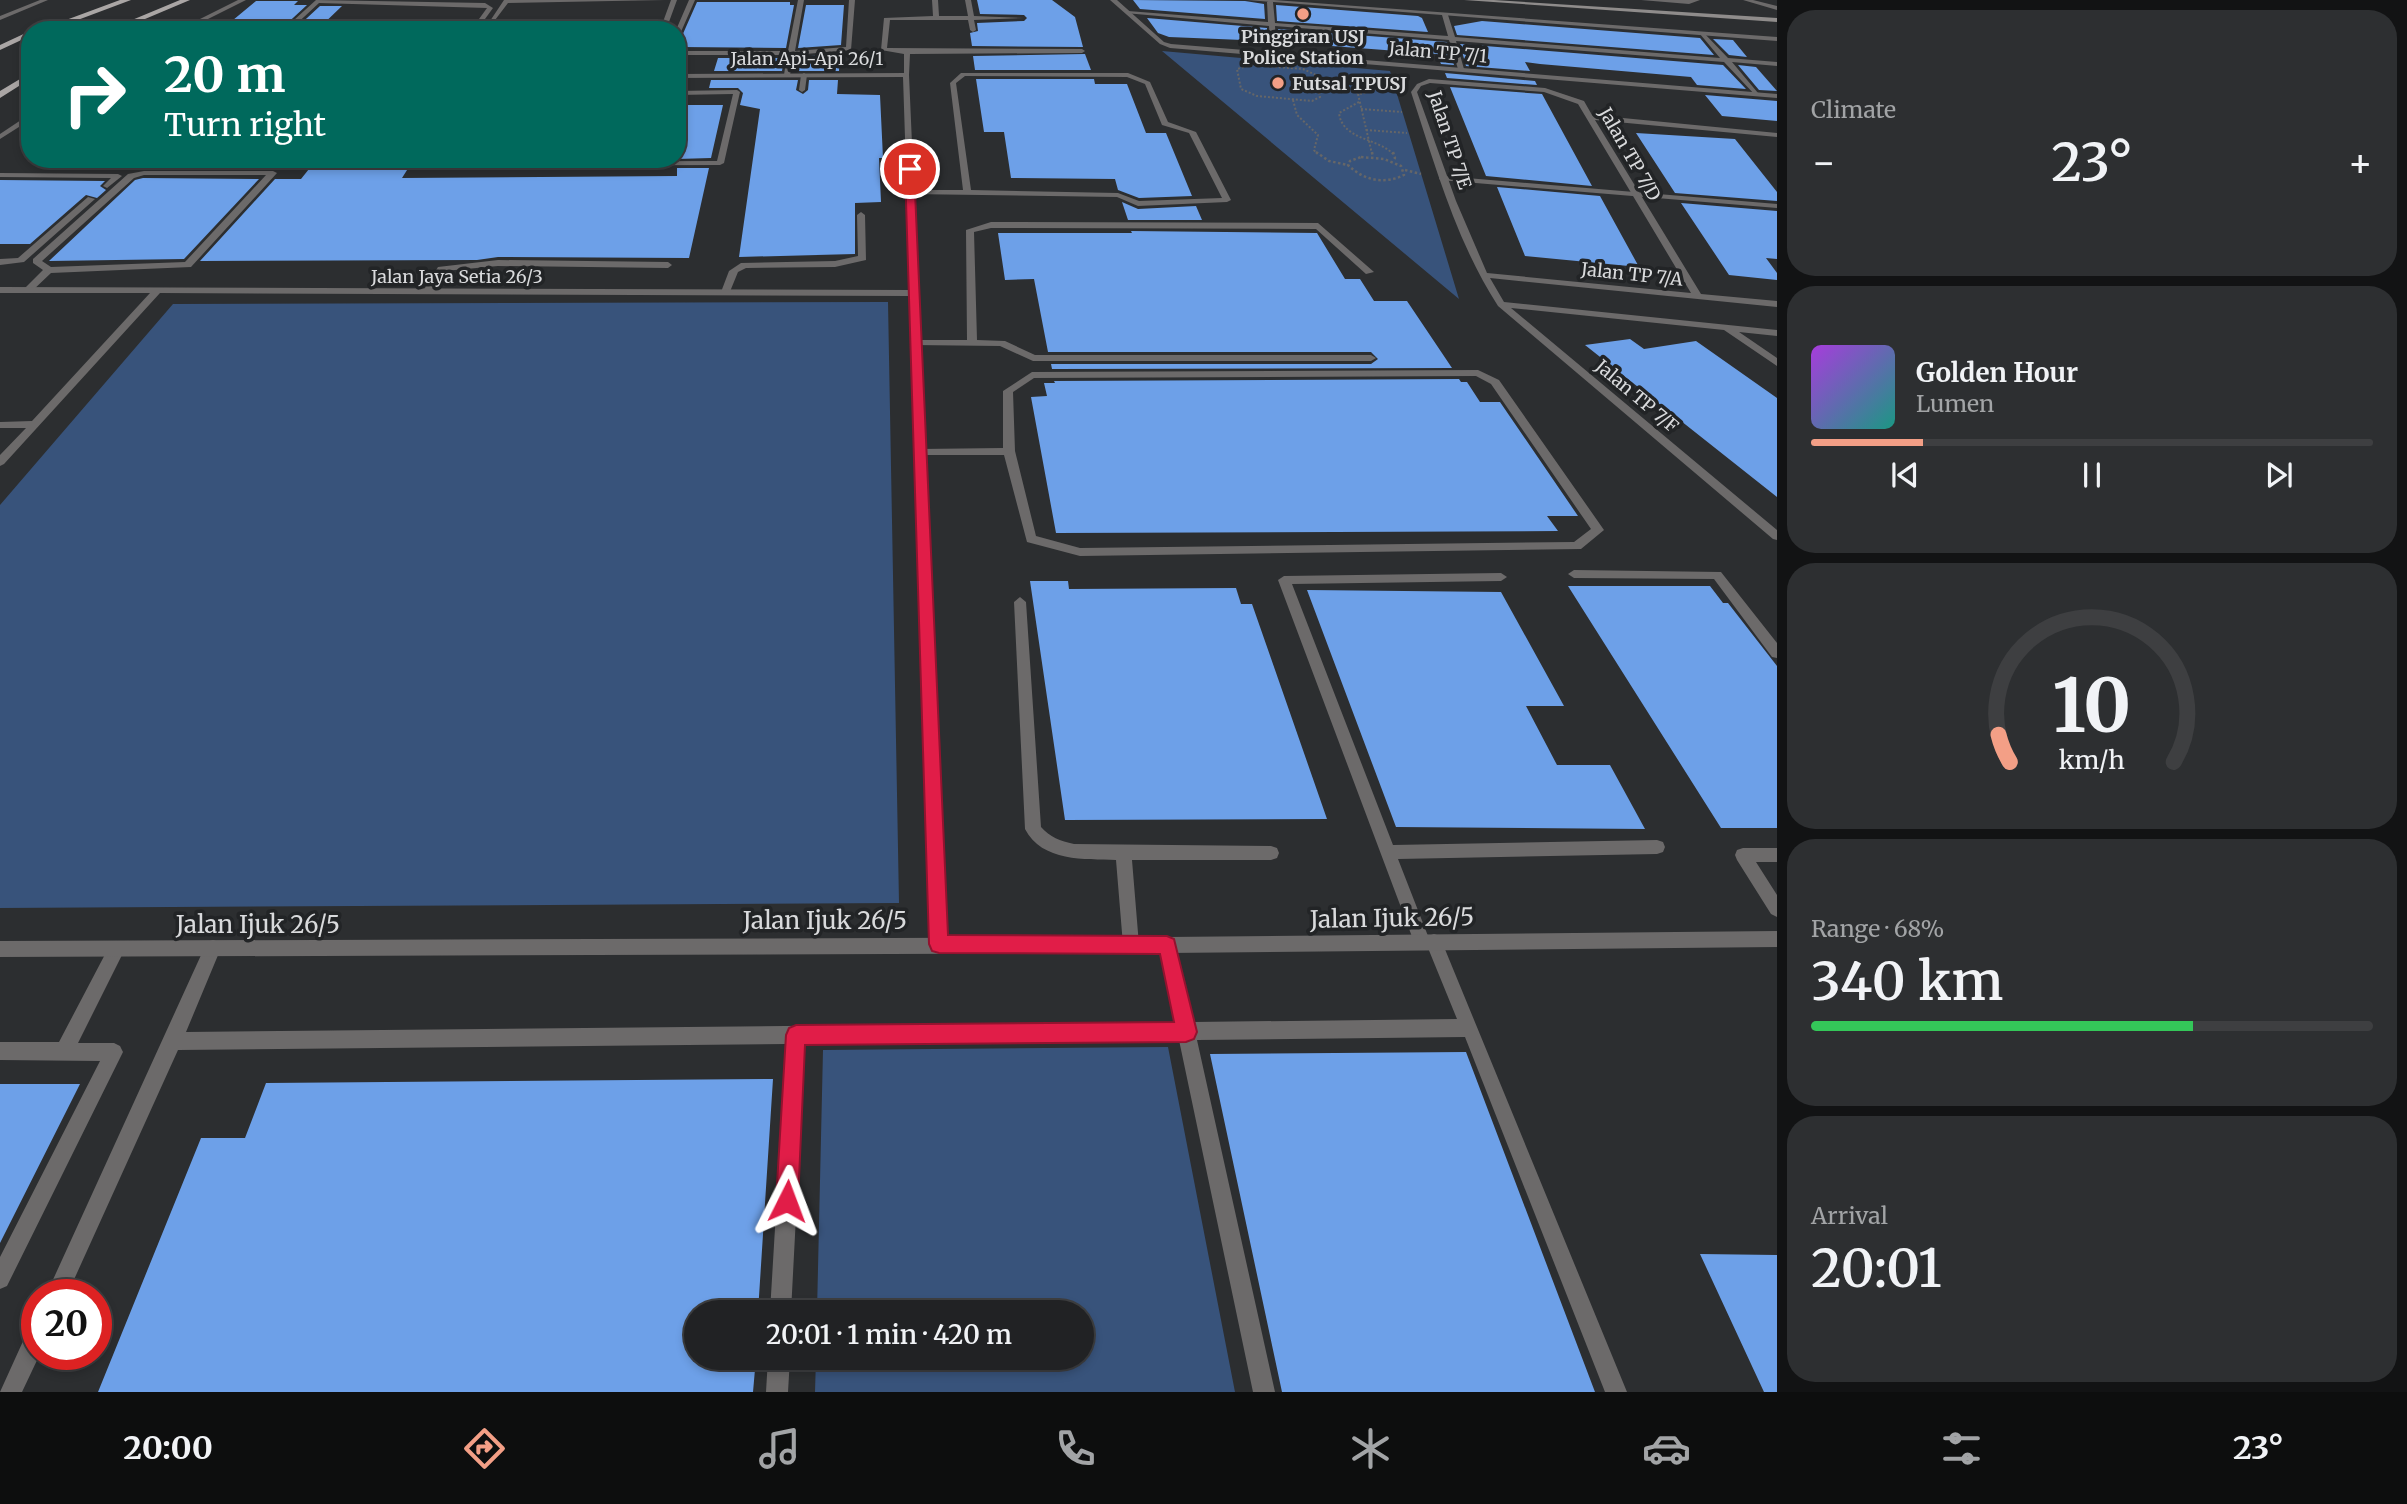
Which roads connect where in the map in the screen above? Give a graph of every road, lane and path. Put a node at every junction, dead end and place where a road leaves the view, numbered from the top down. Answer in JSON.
{"nodes":[{"id":1,"x":45,"y":0,"type":"edge"},
{"id":2,"x":112,"y":0,"type":"edge"},
{"id":3,"x":127,"y":0,"type":"edge"},
{"id":4,"x":186,"y":0,"type":"edge"},
{"id":5,"x":243,"y":0,"type":"edge"},
{"id":6,"x":307,"y":0,"type":"edge"},
{"id":7,"x":662,"y":0,"type":"edge"},
{"id":8,"x":674,"y":0,"type":"edge"},
{"id":9,"x":692,"y":0,"type":"edge"},
{"id":10,"x":801,"y":0,"type":"edge"},
{"id":11,"x":852,"y":0,"type":"edge"},
{"id":12,"x":935,"y":0,"type":"edge"},
{"id":13,"x":968,"y":0,"type":"edge"},
{"id":14,"x":1113,"y":0,"type":"edge"},
{"id":15,"x":1250,"y":0,"type":"edge"},
{"id":16,"x":1466,"y":0,"type":"edge"},
{"id":17,"x":1644,"y":0,"type":"edge"},
{"id":18,"x":1746,"y":0,"type":"edge"},
{"id":19,"x":1691,"y":1,"type":"edge"},
{"id":20,"x":1270,"y":2,"type":"edge"},
{"id":21,"x":1776,"y":8,"type":"edge"},
{"id":22,"x":1128,"y":13,"type":"junction"},
{"id":23,"x":1445,"y":15,"type":"junction"},
{"id":24,"x":0,"y":18,"type":"edge"},
{"id":25,"x":936,"y":18,"type":"junction"},
{"id":26,"x":972,"y":18,"type":"junction"},
{"id":27,"x":1021,"y":18,"type":"dead end"},
{"id":28,"x":1777,"y":20,"type":"edge"},
{"id":29,"x":62,"y":21,"type":"edge"},
{"id":30,"x":67,"y":21,"type":"edge"},
{"id":31,"x":134,"y":21,"type":"edge"},
{"id":32,"x":200,"y":21,"type":"edge"},
{"id":33,"x":283,"y":21,"type":"edge"},
{"id":34,"x":296,"y":21,"type":"edge"},
{"id":35,"x":481,"y":21,"type":"edge"},
{"id":36,"x":492,"y":21,"type":"edge"},
{"id":37,"x":666,"y":21,"type":"edge"},
{"id":38,"x":683,"y":21,"type":"edge"},
{"id":39,"x":1273,"y":24,"type":"junction"},
{"id":40,"x":973,"y":30,"type":"dead end"},
{"id":41,"x":1703,"y":34,"type":"junction"},
{"id":42,"x":21,"y":38,"type":"edge"},
{"id":43,"x":1451,"y":38,"type":"junction"},
{"id":44,"x":1777,"y":39,"type":"edge"},
{"id":45,"x":0,"y":48,"type":"edge"},
{"id":46,"x":1082,"y":51,"type":"dead end"},
{"id":47,"x":906,"y":52,"type":"junction"},
{"id":48,"x":686,"y":53,"type":"edge"},
{"id":49,"x":789,"y":53,"type":"junction"},
{"id":50,"x":1274,"y":54,"type":"junction"},
{"id":51,"x":1726,"y":60,"type":"junction"},
{"id":52,"x":1777,"y":64,"type":"edge"},
{"id":53,"x":1461,"y":69,"type":"junction"},
{"id":54,"x":787,"y":75,"type":"junction"},
{"id":55,"x":804,"y":75,"type":"junction"},
{"id":56,"x":906,"y":75,"type":"junction"},
{"id":57,"x":686,"y":76,"type":"edge"},
{"id":58,"x":21,"y":81,"type":"edge"},
{"id":59,"x":1317,"y":85,"type":"junction"},
{"id":60,"x":1495,"y":86,"type":"joint"},
{"id":61,"x":1338,"y":87,"type":"junction"},
{"id":62,"x":1372,"y":89,"type":"junction"},
{"id":63,"x":802,"y":90,"type":"dead end"},
{"id":64,"x":1414,"y":92,"type":"junction"},
{"id":65,"x":686,"y":93,"type":"edge"},
{"id":66,"x":1357,"y":94,"type":"junction"},
{"id":67,"x":1756,"y":94,"type":"junction"},
{"id":68,"x":0,"y":95,"type":"edge"},
{"id":69,"x":1777,"y":96,"type":"edge"},
{"id":70,"x":1293,"y":100,"type":"junction"},
{"id":71,"x":1359,"y":102,"type":"junction"},
{"id":72,"x":1361,"y":108,"type":"junction"},
{"id":73,"x":1422,"y":114,"type":"junction"},
{"id":74,"x":1590,"y":117,"type":"junction"},
{"id":75,"x":21,"y":122,"type":"edge"},
{"id":76,"x":1366,"y":130,"type":"junction"},
{"id":77,"x":1429,"y":135,"type":"junction"},
{"id":78,"x":0,"y":137,"type":"edge"},
{"id":79,"x":1776,"y":137,"type":"edge"},
{"id":80,"x":1369,"y":141,"type":"junction"},
{"id":81,"x":1373,"y":157,"type":"junction"},
{"id":82,"x":1393,"y":161,"type":"junction"},
{"id":83,"x":686,"y":163,"type":"edge"},
{"id":84,"x":1348,"y":165,"type":"junction"},
{"id":85,"x":0,"y":175,"type":"edge"},
{"id":86,"x":1443,"y":178,"type":"junction"},
{"id":87,"x":911,"y":192,"type":"junction"},
{"id":88,"x":967,"y":193,"type":"junction"},
{"id":89,"x":1635,"y":195,"type":"junction"},
{"id":90,"x":1777,"y":206,"type":"edge"},
{"id":91,"x":861,"y":215,"type":"dead end"},
{"id":92,"x":0,"y":262,"type":"edge"},
{"id":93,"x":668,"y":265,"type":"dead end"},
{"id":94,"x":49,"y":270,"type":"junction"},
{"id":95,"x":1369,"y":272,"type":"dead end"},
{"id":96,"x":1483,"y":275,"type":"junction"},
{"id":97,"x":0,"y":290,"type":"edge"},
{"id":98,"x":28,"y":290,"type":"junction"},
{"id":99,"x":158,"y":290,"type":"junction"},
{"id":100,"x":428,"y":291,"type":"junction"},
{"id":101,"x":726,"y":292,"type":"junction"},
{"id":102,"x":914,"y":293,"type":"junction"},
{"id":103,"x":1698,"y":296,"type":"junction"},
{"id":104,"x":1501,"y":304,"type":"junction"},
{"id":105,"x":1777,"y":304,"type":"edge"},
{"id":106,"x":1726,"y":328,"type":"junction"},
{"id":107,"x":1777,"y":333,"type":"edge"},
{"id":108,"x":916,"y":343,"type":"junction"},
{"id":109,"x":972,"y":343,"type":"junction"},
{"id":110,"x":1371,"y":358,"type":"dead end"},
{"id":111,"x":1777,"y":363,"type":"edge"},
{"id":112,"x":0,"y":425,"type":"edge"},
{"id":113,"x":34,"y":425,"type":"junction"},
{"id":114,"x":1009,"y":451,"type":"junction"},
{"id":115,"x":920,"y":452,"type":"junction"},
{"id":116,"x":0,"y":462,"type":"edge"},
{"id":117,"x":1777,"y":536,"type":"edge"},
{"id":118,"x":1573,"y":574,"type":"dead end"},
{"id":119,"x":1501,"y":577,"type":"dead end"},
{"id":120,"x":1020,"y":602,"type":"dead end"},
{"id":121,"x":1777,"y":653,"type":"edge"},
{"id":122,"x":1657,"y":847,"type":"dead end"},
{"id":123,"x":1386,"y":852,"type":"junction"},
{"id":124,"x":1123,"y":853,"type":"junction"},
{"id":125,"x":1271,"y":853,"type":"dead end"},
{"id":126,"x":1777,"y":855,"type":"edge"},
{"id":127,"x":1777,"y":909,"type":"edge"},
{"id":128,"x":1777,"y":939,"type":"edge"},
{"id":129,"x":1428,"y":942,"type":"junction"},
{"id":130,"x":939,"y":944,"type":"junction"},
{"id":131,"x":1131,"y":944,"type":"junction"},
{"id":132,"x":1167,"y":945,"type":"junction"},
{"id":133,"x":213,"y":948,"type":"junction"},
{"id":134,"x":0,"y":949,"type":"edge"},
{"id":135,"x":117,"y":949,"type":"junction"},
{"id":136,"x":1470,"y":1028,"type":"junction"},
{"id":137,"x":1186,"y":1032,"type":"junction"},
{"id":138,"x":796,"y":1035,"type":"junction"},
{"id":139,"x":173,"y":1041,"type":"junction"},
{"id":140,"x":0,"y":1051,"type":"edge"},
{"id":141,"x":64,"y":1052,"type":"junction"},
{"id":142,"x":0,"y":1279,"type":"edge"},
{"id":143,"x":63,"y":1279,"type":"edge"},
{"id":144,"x":782,"y":1300,"type":"edge"},
{"id":145,"x":21,"y":1370,"type":"edge"},
{"id":146,"x":778,"y":1370,"type":"edge"},
{"id":147,"x":11,"y":1392,"type":"edge"},
{"id":148,"x":777,"y":1392,"type":"edge"},
{"id":149,"x":1264,"y":1392,"type":"edge"},
{"id":150,"x":1616,"y":1392,"type":"edge"}],
"edges":[{"from":1,"to":24,"type":"street"},
{"from":2,"to":29,"type":"main road"},
{"from":3,"to":30,"type":"main road"},
{"from":4,"to":31,"type":"main road"},
{"from":5,"to":32,"type":"street"},
{"from":6,"to":33,"type":"street"},
{"from":7,"to":36,"type":"street"},
{"from":8,"to":37,"type":"street"},
{"from":9,"to":38,"type":"street"},
{"from":10,"to":49,"type":"street"},
{"from":11,"to":49,"type":"street"},
{"from":12,"to":25,"type":"street"},
{"from":13,"to":26,"type":"street"},
{"from":14,"to":22,"type":"street","name":"Jalan TP 7/1"},
{"from":15,"to":20,"type":"street"},
{"from":16,"to":28,"type":"main road"},
{"from":17,"to":19,"type":"street"},
{"from":18,"to":21,"type":"street"},
{"from":20,"to":23,"type":"street"},
{"from":20,"to":39,"type":"street"},
{"from":22,"to":39,"type":"street"},
{"from":22,"to":50,"type":"street","name":"Jalan TP 7/1"},
{"from":23,"to":41,"type":"street"},
{"from":23,"to":43,"type":"street"},
{"from":25,"to":26,"type":"street"},
{"from":25,"to":47,"type":"street"},
{"from":26,"to":27,"type":"street"},
{"from":26,"to":40,"type":"street"},
{"from":34,"to":35,"type":"street"},
{"from":39,"to":43,"type":"street"},
{"from":39,"to":50,"type":"street"},
{"from":41,"to":44,"type":"street"},
{"from":41,"to":51,"type":"street"},
{"from":42,"to":45,"type":"main road"},
{"from":43,"to":51,"type":"street"},
{"from":43,"to":53,"type":"street"},
{"from":46,"to":47,"type":"street"},
{"from":47,"to":56,"type":"street"},
{"from":48,"to":49,"type":"street"},
{"from":49,"to":54,"type":"street"},
{"from":50,"to":53,"type":"street","name":"Jalan TP 7/1"},
{"from":51,"to":52,"type":"street"},
{"from":51,"to":67,"type":"street"},
{"from":53,"to":67,"type":"street","name":"Jalan TP 7/1"},
{"from":54,"to":55,"type":"street","name":"Jalan Api-Api 26/1"},
{"from":54,"to":57,"type":"street","name":"Jalan Api-Api 26/1"},
{"from":55,"to":56,"type":"street","name":"Jalan Api-Api 26/1"},
{"from":55,"to":63,"type":"street"},
{"from":56,"to":87,"type":"street","name":"Jalan Api-Api 26/1"},
{"from":58,"to":68,"type":"main road"},
{"from":59,"to":61,"type":"path"},
{"from":59,"to":70,"type":"path"},
{"from":59,"to":70,"type":"path"},
{"from":60,"to":64,"type":"street","name":"Jalan TP 7/E"},
{"from":60,"to":74,"type":"street","name":"Jalan TP 7/D"},
{"from":61,"to":62,"type":"path"},
{"from":61,"to":66,"type":"path"},
{"from":62,"to":64,"type":"path"},
{"from":62,"to":66,"type":"path"},
{"from":64,"to":73,"type":"street","name":"Jalan TP 7/E"},
{"from":65,"to":83,"type":"street"},
{"from":66,"to":71,"type":"path"},
{"from":67,"to":69,"type":"street","name":"Jalan TP 7/1"},
{"from":70,"to":84,"type":"path"},
{"from":71,"to":72,"type":"path"},
{"from":71,"to":80,"type":"path"},
{"from":72,"to":73,"type":"path"},
{"from":72,"to":76,"type":"path"},
{"from":73,"to":77,"type":"street","name":"Jalan TP 7/E"},
{"from":74,"to":79,"type":"street"},
{"from":74,"to":89,"type":"street","name":"Jalan TP 7/D"},
{"from":75,"to":78,"type":"street"},
{"from":76,"to":77,"type":"path"},
{"from":76,"to":80,"type":"path"},
{"from":77,"to":86,"type":"street","name":"Jalan TP 7/E"},
{"from":80,"to":81,"type":"path"},
{"from":80,"to":82,"type":"path"},
{"from":81,"to":82,"type":"path"},
{"from":81,"to":84,"type":"path"},
{"from":82,"to":84,"type":"path"},
{"from":85,"to":92,"type":"street"},
{"from":86,"to":89,"type":"street"},
{"from":86,"to":96,"type":"street","name":"Jalan TP 7/E"},
{"from":87,"to":88,"type":"street"},
{"from":87,"to":102,"type":"street","name":"Jalan Api-Api 26/1"},
{"from":88,"to":88,"type":"street"},
{"from":89,"to":90,"type":"street"},
{"from":89,"to":103,"type":"street","name":"Jalan TP 7/D"},
{"from":91,"to":101,"type":"street"},
{"from":93,"to":100,"type":"street"},
{"from":94,"to":94,"type":"street"},
{"from":94,"to":98,"type":"street"},
{"from":95,"to":109,"type":"street"},
{"from":96,"to":103,"type":"street","name":"Jalan TP 7/A"},
{"from":96,"to":104,"type":"street","name":"Jalan TP 7/F"},
{"from":97,"to":98,"type":"street","name":"Jalan Jaya Setia 26/3"},
{"from":98,"to":99,"type":"street","name":"Jalan Jaya Setia 26/3"},
{"from":99,"to":100,"type":"street","name":"Jalan Jaya Setia 26/3"},
{"from":99,"to":113,"type":"street"},
{"from":100,"to":101,"type":"street","name":"Jalan Jaya Setia 26/3"},
{"from":101,"to":102,"type":"street","name":"Jalan Jaya Setia 26/3"},
{"from":102,"to":108,"type":"street","name":"Jalan Api-Api 26/1"},
{"from":103,"to":105,"type":"street","name":"Jalan TP 7/A"},
{"from":104,"to":106,"type":"street"},
{"from":104,"to":117,"type":"street","name":"Jalan TP 7/F"},
{"from":106,"to":107,"type":"street"},
{"from":106,"to":111,"type":"street"},
{"from":108,"to":109,"type":"street"},
{"from":108,"to":115,"type":"street","name":"Jalan Api-Api 26/1"},
{"from":109,"to":110,"type":"street"},
{"from":112,"to":113,"type":"street"},
{"from":113,"to":116,"type":"street"},
{"from":114,"to":114,"type":"street"},
{"from":114,"to":115,"type":"street"},
{"from":115,"to":130,"type":"street","name":"Jalan Api-Api 26/1"},
{"from":118,"to":121,"type":"street"},
{"from":119,"to":123,"type":"street"},
{"from":120,"to":124,"type":"street"},
{"from":122,"to":123,"type":"street"},
{"from":123,"to":129,"type":"street"},
{"from":124,"to":125,"type":"street"},
{"from":124,"to":131,"type":"street"},
{"from":126,"to":127,"type":"street"},
{"from":128,"to":129,"type":"street","name":"Jalan Ijuk 26/5"},
{"from":129,"to":132,"type":"street","name":"Jalan Ijuk 26/5"},
{"from":129,"to":136,"type":"street"},
{"from":130,"to":131,"type":"street","name":"Jalan Ijuk 26/5"},
{"from":130,"to":133,"type":"street","name":"Jalan Ijuk 26/5"},
{"from":131,"to":132,"type":"street","name":"Jalan Ijuk 26/5"},
{"from":132,"to":137,"type":"street"},
{"from":133,"to":135,"type":"street","name":"Jalan Ijuk 26/5"},
{"from":133,"to":139,"type":"street"},
{"from":134,"to":135,"type":"street","name":"Jalan Ijuk 26/5"},
{"from":135,"to":141,"type":"street"},
{"from":136,"to":137,"type":"street"},
{"from":136,"to":150,"type":"street"},
{"from":137,"to":138,"type":"street"},
{"from":137,"to":149,"type":"street"},
{"from":138,"to":139,"type":"street"},
{"from":138,"to":144,"type":"street"},
{"from":139,"to":143,"type":"street"},
{"from":140,"to":141,"type":"street"},
{"from":141,"to":142,"type":"street"},
{"from":145,"to":147,"type":"street"},
{"from":146,"to":148,"type":"street"}]}
